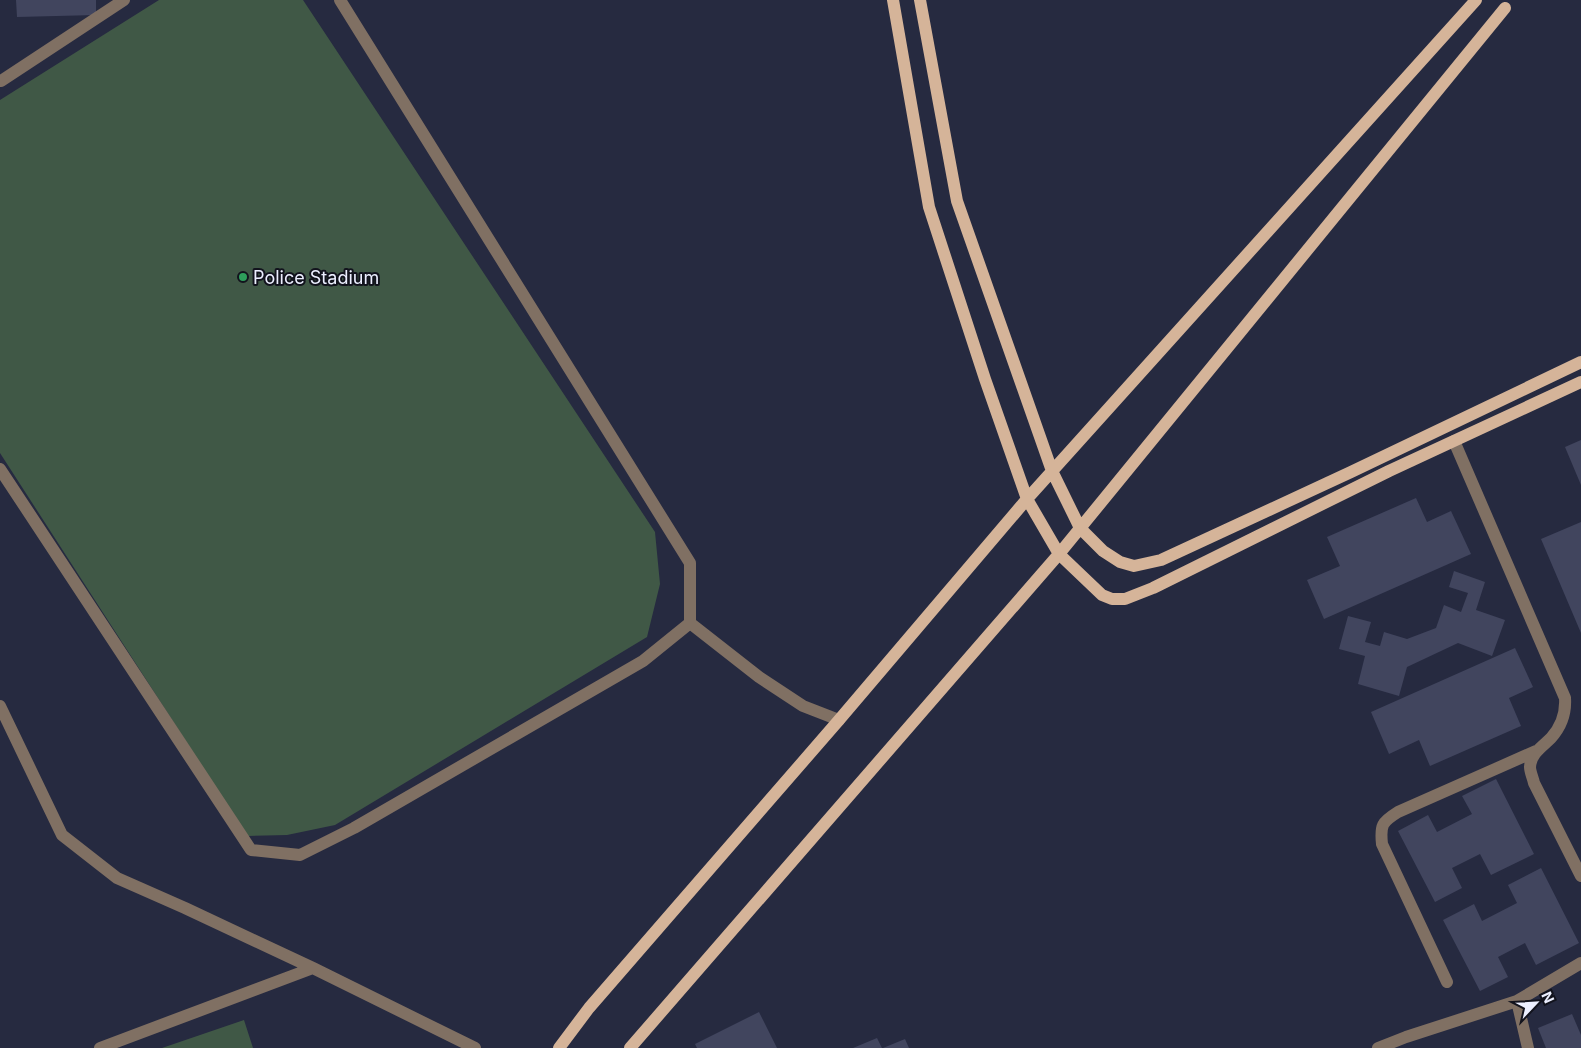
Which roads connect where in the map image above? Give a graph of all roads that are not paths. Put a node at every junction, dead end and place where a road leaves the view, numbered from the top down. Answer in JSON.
{"nodes":[{"id":1,"x":124,"y":0,"type":"edge"},
{"id":2,"x":340,"y":0,"type":"edge"},
{"id":3,"x":893,"y":0,"type":"edge"},
{"id":4,"x":920,"y":0,"type":"edge"},
{"id":5,"x":1476,"y":0,"type":"edge"},
{"id":6,"x":1505,"y":8,"type":"dead end"},
{"id":7,"x":0,"y":78,"type":"edge"},
{"id":8,"x":1581,"y":362,"type":"edge"},
{"id":9,"x":1581,"y":382,"type":"edge"},
{"id":10,"x":1454,"y":441,"type":"junction"},
{"id":11,"x":0,"y":469,"type":"edge"},
{"id":12,"x":1052,"y":471,"type":"junction"},
{"id":13,"x":1027,"y":499,"type":"junction"},
{"id":14,"x":1080,"y":528,"type":"junction"},
{"id":15,"x":1059,"y":554,"type":"junction"},
{"id":16,"x":690,"y":622,"type":"junction"},
{"id":17,"x":0,"y":706,"type":"edge"},
{"id":18,"x":839,"y":720,"type":"junction"},
{"id":19,"x":1536,"y":751,"type":"junction"},
{"id":20,"x":1581,"y":876,"type":"edge"},
{"id":21,"x":1581,"y":963,"type":"edge"},
{"id":22,"x":313,"y":968,"type":"junction"},
{"id":23,"x":1447,"y":982,"type":"dead end"},
{"id":24,"x":1516,"y":1001,"type":"junction"},
{"id":25,"x":100,"y":1048,"type":"edge"},
{"id":26,"x":474,"y":1048,"type":"edge"},
{"id":27,"x":559,"y":1048,"type":"edge"},
{"id":28,"x":630,"y":1048,"type":"edge"},
{"id":29,"x":1378,"y":1048,"type":"edge"},
{"id":30,"x":1528,"y":1048,"type":"edge"}],
"edges":[{"from":1,"to":7,"type":"street"},
{"from":2,"to":16,"type":"street"},
{"from":3,"to":13,"type":"main road"},
{"from":4,"to":12,"type":"main road"},
{"from":5,"to":12,"type":"main road"},
{"from":6,"to":14,"type":"main road"},
{"from":8,"to":14,"type":"main road"},
{"from":9,"to":10,"type":"main road"},
{"from":10,"to":15,"type":"main road"},
{"from":10,"to":19,"type":"street"},
{"from":11,"to":16,"type":"street"},
{"from":12,"to":13,"type":"main road"},
{"from":12,"to":14,"type":"main road"},
{"from":13,"to":15,"type":"main road"},
{"from":13,"to":18,"type":"main road"},
{"from":14,"to":15,"type":"main road"},
{"from":15,"to":28,"type":"main road"},
{"from":16,"to":18,"type":"street"},
{"from":17,"to":22,"type":"street"},
{"from":18,"to":27,"type":"main road"},
{"from":19,"to":20,"type":"street"},
{"from":19,"to":23,"type":"street"},
{"from":21,"to":24,"type":"street"},
{"from":22,"to":25,"type":"street"},
{"from":22,"to":26,"type":"street"},
{"from":24,"to":29,"type":"street"},
{"from":24,"to":30,"type":"street"}]}
